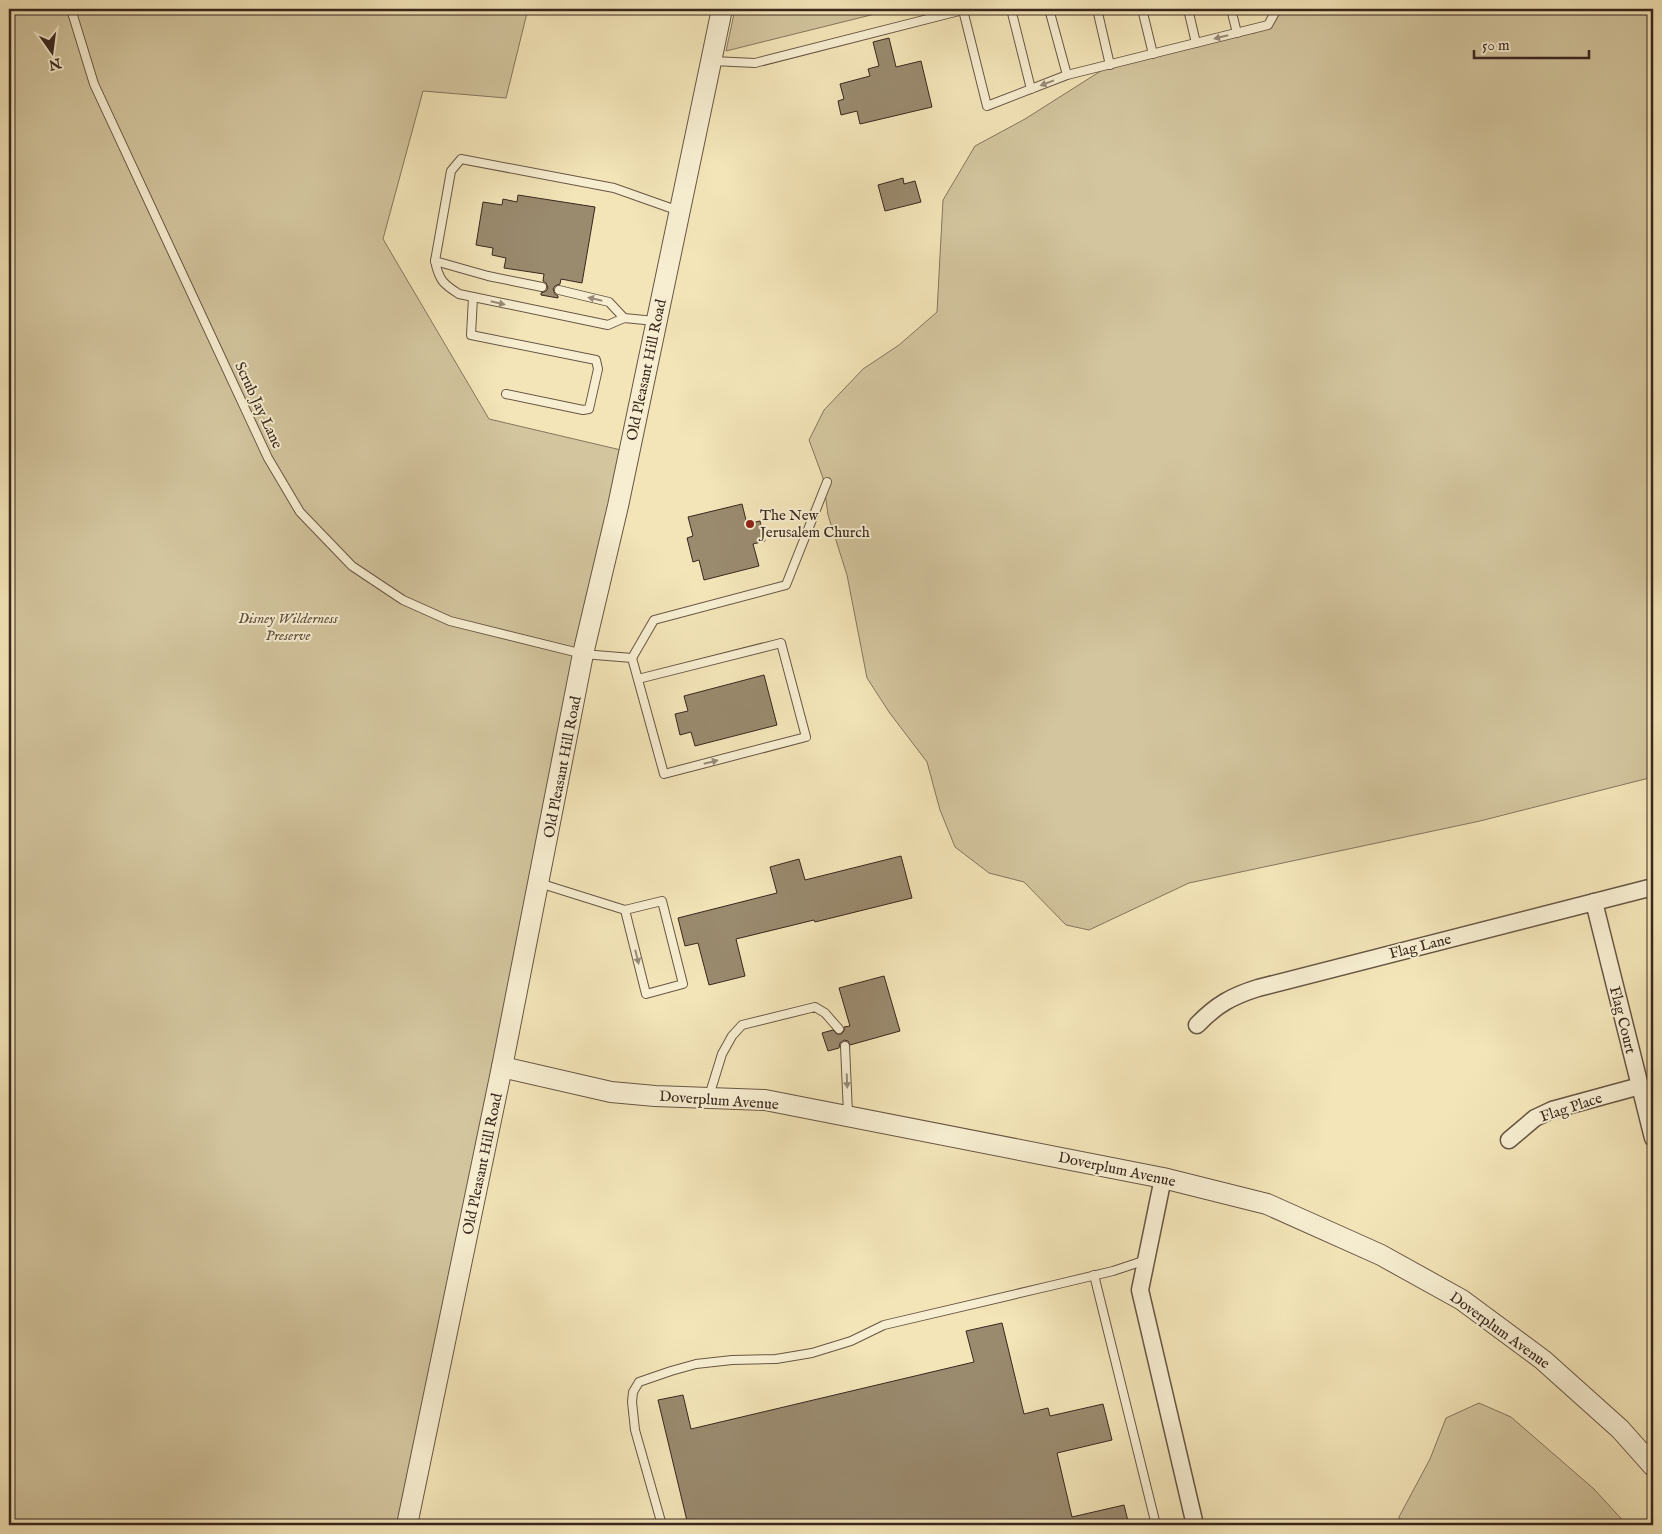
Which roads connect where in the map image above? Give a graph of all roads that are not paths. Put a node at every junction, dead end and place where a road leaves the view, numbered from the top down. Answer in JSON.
{"nodes":[{"id":1,"x":71,"y":9,"type":"edge"},
{"id":2,"x":722,"y":9,"type":"edge"},
{"id":3,"x":965,"y":9,"type":"edge"},
{"id":4,"x":1011,"y":9,"type":"edge"},
{"id":5,"x":1049,"y":9,"type":"edge"},
{"id":6,"x":1097,"y":9,"type":"edge"},
{"id":7,"x":1142,"y":9,"type":"edge"},
{"id":8,"x":1188,"y":9,"type":"edge"},
{"id":9,"x":1231,"y":9,"type":"edge"},
{"id":10,"x":1277,"y":9,"type":"edge"},
{"id":11,"x":1237,"y":33,"type":"junction"},
{"id":12,"x":1196,"y":43,"type":"junction"},
{"id":13,"x":1153,"y":54,"type":"junction"},
{"id":14,"x":711,"y":61,"type":"junction"},
{"id":15,"x":1110,"y":65,"type":"junction"},
{"id":16,"x":1067,"y":75,"type":"junction"},
{"id":17,"x":1031,"y":89,"type":"junction"},
{"id":18,"x":679,"y":211,"type":"junction"},
{"id":19,"x":435,"y":261,"type":"junction"},
{"id":20,"x":542,"y":287,"type":"dead end"},
{"id":21,"x":559,"y":290,"type":"dead end"},
{"id":22,"x":473,"y":298,"type":"junction"},
{"id":23,"x":624,"y":318,"type":"junction"},
{"id":24,"x":656,"y":321,"type":"junction"},
{"id":25,"x":506,"y":394,"type":"dead end"},
{"id":26,"x":827,"y":482,"type":"dead end"},
{"id":27,"x":584,"y":654,"type":"junction"},
{"id":28,"x":632,"y":658,"type":"junction"},
{"id":29,"x":638,"y":680,"type":"junction"},
{"id":30,"x":539,"y":883,"type":"junction"},
{"id":31,"x":1653,"y":887,"type":"edge"},
{"id":32,"x":1594,"y":902,"type":"junction"},
{"id":33,"x":625,"y":910,"type":"junction"},
{"id":34,"x":1197,"y":1025,"type":"dead end"},
{"id":35,"x":839,"y":1029,"type":"dead end"},
{"id":36,"x":845,"y":1046,"type":"dead end"},
{"id":37,"x":502,"y":1067,"type":"junction"},
{"id":38,"x":1640,"y":1086,"type":"junction"},
{"id":39,"x":709,"y":1098,"type":"junction"},
{"id":40,"x":848,"y":1116,"type":"junction"},
{"id":41,"x":1653,"y":1138,"type":"edge"},
{"id":42,"x":1509,"y":1140,"type":"dead end"},
{"id":43,"x":1163,"y":1178,"type":"junction"},
{"id":44,"x":1146,"y":1260,"type":"junction"},
{"id":45,"x":1094,"y":1276,"type":"junction"},
{"id":46,"x":1653,"y":1466,"type":"edge"},
{"id":47,"x":407,"y":1525,"type":"edge"},
{"id":48,"x":662,"y":1525,"type":"edge"},
{"id":49,"x":1156,"y":1525,"type":"edge"},
{"id":50,"x":1195,"y":1525,"type":"edge"}],
"edges":[{"from":1,"to":27,"type":"lane","name":"Scrub Jay Lane"},
{"from":2,"to":14,"type":"street","name":"Old Pleasant Hill Road"},
{"from":3,"to":14,"type":"lane"},
{"from":3,"to":17,"type":"lane"},
{"from":4,"to":17,"type":"lane"},
{"from":5,"to":16,"type":"lane"},
{"from":6,"to":15,"type":"lane"},
{"from":7,"to":13,"type":"lane"},
{"from":8,"to":12,"type":"lane"},
{"from":9,"to":11,"type":"lane"},
{"from":10,"to":11,"type":"lane"},
{"from":11,"to":12,"type":"lane","one_way":true},
{"from":12,"to":13,"type":"lane"},
{"from":13,"to":15,"type":"lane"},
{"from":14,"to":18,"type":"street","name":"Old Pleasant Hill Road"},
{"from":15,"to":16,"type":"lane"},
{"from":16,"to":17,"type":"lane","one_way":true},
{"from":18,"to":19,"type":"lane"},
{"from":18,"to":24,"type":"street","name":"Old Pleasant Hill Road"},
{"from":19,"to":20,"type":"lane"},
{"from":19,"to":22,"type":"lane"},
{"from":23,"to":21,"type":"lane","one_way":true},
{"from":22,"to":23,"type":"lane","one_way":true},
{"from":22,"to":25,"type":"lane"},
{"from":23,"to":24,"type":"lane"},
{"from":24,"to":27,"type":"street","name":"Old Pleasant Hill Road"},
{"from":26,"to":28,"type":"lane"},
{"from":27,"to":28,"type":"lane","name":"Scrub Jay Lane"},
{"from":27,"to":30,"type":"street","name":"Old Pleasant Hill Road"},
{"from":28,"to":29,"type":"lane"},
{"from":29,"to":29,"type":"lane","one_way":true},
{"from":30,"to":33,"type":"lane"},
{"from":30,"to":37,"type":"street","name":"Old Pleasant Hill Road"},
{"from":31,"to":32,"type":"street","name":"Flag Lane"},
{"from":32,"to":34,"type":"street","name":"Flag Lane"},
{"from":32,"to":38,"type":"street","name":"Flag Court"},
{"from":33,"to":33,"type":"lane","one_way":true},
{"from":35,"to":39,"type":"lane"},
{"from":36,"to":40,"type":"lane","one_way":true},
{"from":37,"to":39,"type":"street","name":"Doverplum Avenue"},
{"from":37,"to":47,"type":"street","name":"Old Pleasant Hill Road"},
{"from":38,"to":41,"type":"street","name":"Flag Court"},
{"from":38,"to":42,"type":"street","name":"Flag Place"},
{"from":39,"to":40,"type":"street","name":"Doverplum Avenue"},
{"from":40,"to":43,"type":"street","name":"Doverplum Avenue"},
{"from":43,"to":44,"type":"street"},
{"from":43,"to":46,"type":"street","name":"Doverplum Avenue"},
{"from":44,"to":45,"type":"lane"},
{"from":44,"to":50,"type":"street"},
{"from":45,"to":48,"type":"lane"},
{"from":45,"to":49,"type":"lane"}]}
